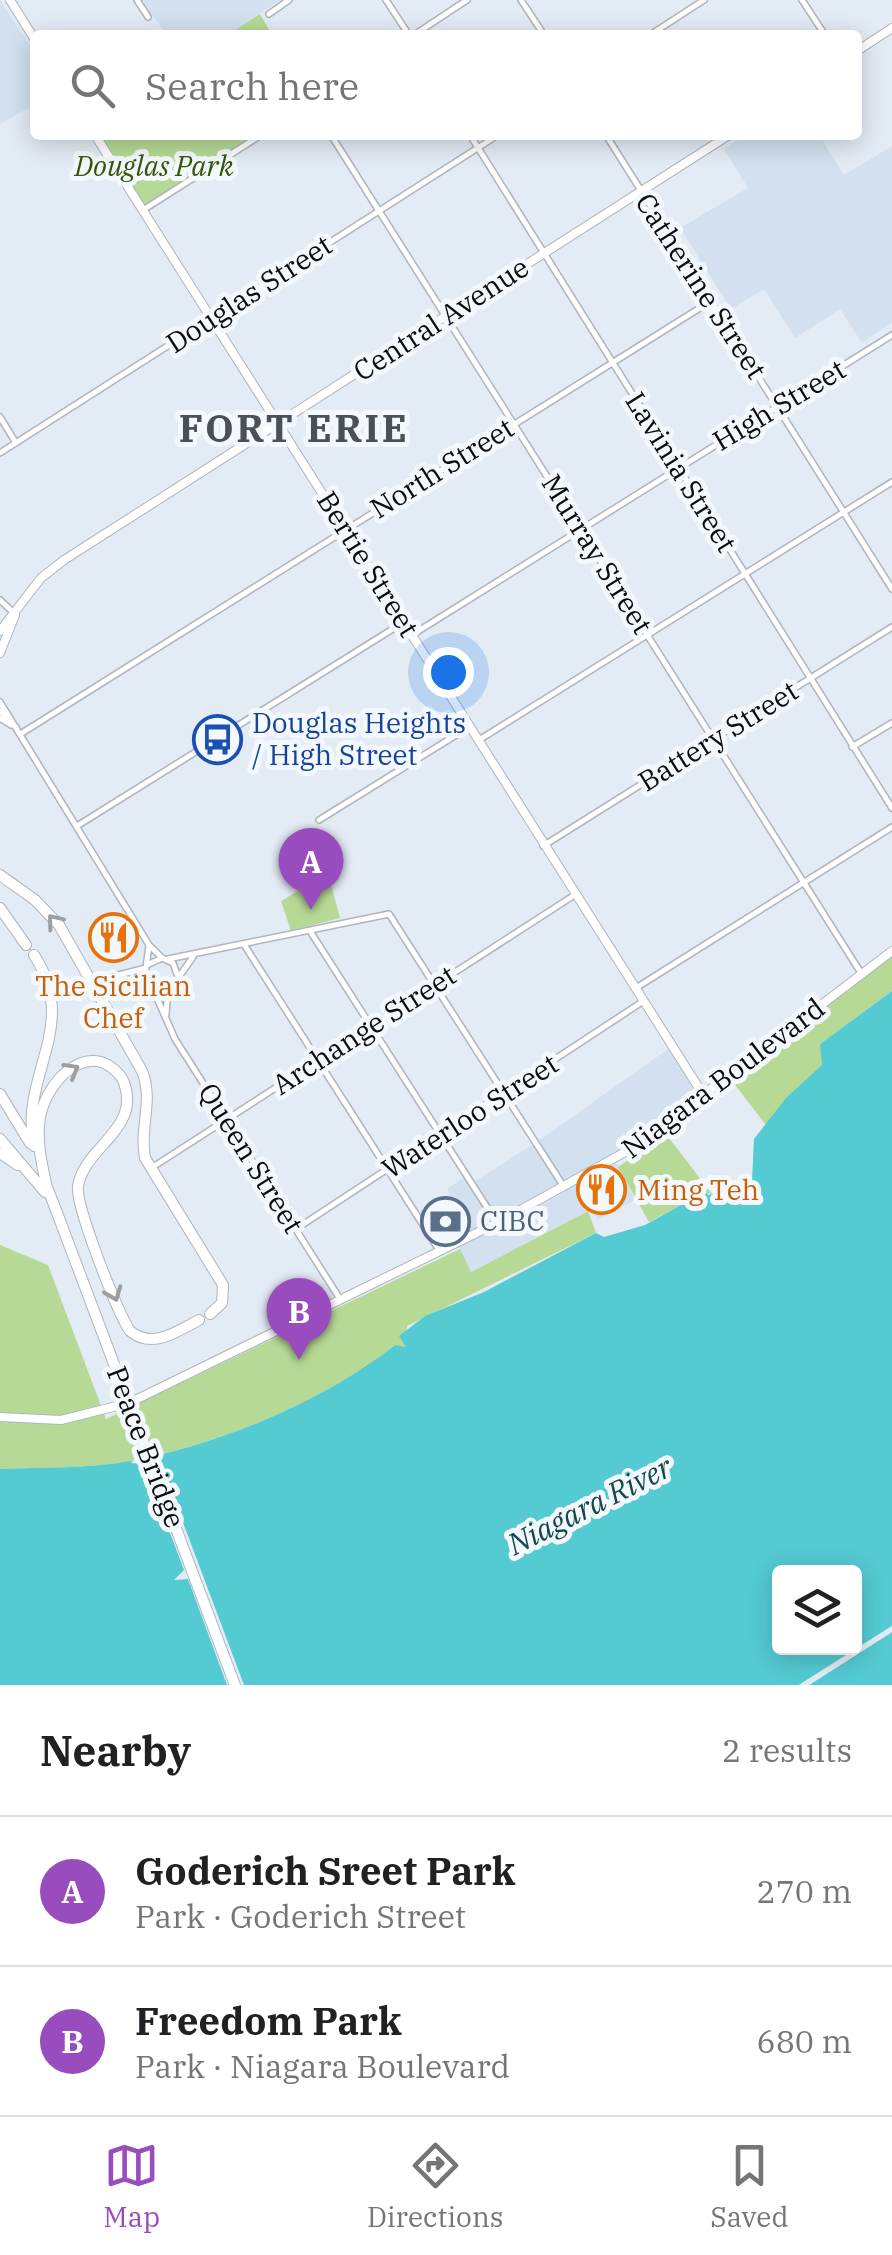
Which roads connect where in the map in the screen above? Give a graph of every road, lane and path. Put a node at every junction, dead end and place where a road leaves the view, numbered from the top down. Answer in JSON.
{"nodes":[{"id":1,"x":10,"y":0,"type":"edge"},
{"id":2,"x":137,"y":0,"type":"edge"},
{"id":3,"x":290,"y":0,"type":"edge"},
{"id":4,"x":386,"y":0,"type":"edge"},
{"id":5,"x":467,"y":0,"type":"edge"},
{"id":6,"x":522,"y":0,"type":"edge"},
{"id":7,"x":704,"y":0,"type":"edge"},
{"id":8,"x":802,"y":0,"type":"edge"},
{"id":9,"x":268,"y":14,"type":"dead end"},
{"id":10,"x":148,"y":17,"type":"dead end"},
{"id":11,"x":892,"y":28,"type":"edge"},
{"id":12,"x":407,"y":30,"type":"edge"},
{"id":13,"x":419,"y":30,"type":"edge"},
{"id":14,"x":541,"y":30,"type":"edge"},
{"id":15,"x":658,"y":30,"type":"edge"},
{"id":16,"x":822,"y":30,"type":"edge"},
{"id":17,"x":30,"y":32,"type":"edge"},
{"id":18,"x":862,"y":48,"type":"edge"},
{"id":19,"x":98,"y":140,"type":"edge"},
{"id":20,"x":253,"y":140,"type":"edge"},
{"id":21,"x":335,"y":140,"type":"edge"},
{"id":22,"x":473,"y":140,"type":"edge"},
{"id":23,"x":490,"y":140,"type":"edge"},
{"id":24,"x":609,"y":140,"type":"edge"},
{"id":25,"x":721,"y":140,"type":"edge"},
{"id":26,"x":478,"y":148,"type":"junction"},
{"id":27,"x":641,"y":192,"type":"junction"},
{"id":28,"x":143,"y":210,"type":"junction"},
{"id":29,"x":379,"y":210,"type":"junction"},
{"id":30,"x":544,"y":254,"type":"junction"},
{"id":31,"x":711,"y":301,"type":"junction"},
{"id":32,"x":446,"y":316,"type":"junction"},
{"id":33,"x":212,"y":320,"type":"junction"},
{"id":34,"x":892,"y":335,"type":"edge"},
{"id":35,"x":612,"y":362,"type":"junction"},
{"id":36,"x":778,"y":406,"type":"junction"},
{"id":37,"x":0,"y":418,"type":"edge"},
{"id":38,"x":280,"y":423,"type":"junction"},
{"id":39,"x":514,"y":423,"type":"junction"},
{"id":40,"x":16,"y":443,"type":"junction"},
{"id":41,"x":0,"y":453,"type":"edge"},
{"id":42,"x":678,"y":466,"type":"junction"},
{"id":43,"x":892,"y":482,"type":"edge"},
{"id":44,"x":844,"y":512,"type":"junction"},
{"id":45,"x":581,"y":528,"type":"junction"},
{"id":46,"x":345,"y":529,"type":"junction"},
{"id":47,"x":746,"y":574,"type":"junction"},
{"id":48,"x":892,"y":589,"type":"edge"},
{"id":49,"x":0,"y":600,"type":"edge"},
{"id":50,"x":15,"y":614,"type":"junction"},
{"id":51,"x":404,"y":622,"type":"junction"},
{"id":52,"x":892,"y":627,"type":"edge"},
{"id":53,"x":0,"y":631,"type":"edge"},
{"id":54,"x":412,"y":634,"type":"junction"},
{"id":55,"x":648,"y":635,"type":"junction"},
{"id":56,"x":0,"y":653,"type":"edge"},
{"id":57,"x":810,"y":678,"type":"junction"},
{"id":58,"x":0,"y":702,"type":"edge"},
{"id":59,"x":0,"y":715,"type":"edge"},
{"id":60,"x":892,"y":723,"type":"edge"},
{"id":61,"x":470,"y":727,"type":"junction"},
{"id":62,"x":22,"y":733,"type":"junction"},
{"id":63,"x":478,"y":740,"type":"junction"},
{"id":64,"x":712,"y":740,"type":"junction"},
{"id":65,"x":852,"y":747,"type":"junction"},
{"id":66,"x":892,"y":808,"type":"edge"},
{"id":67,"x":320,"y":820,"type":"dead end"},
{"id":68,"x":77,"y":826,"type":"junction"},
{"id":69,"x":892,"y":827,"type":"edge"},
{"id":70,"x":543,"y":846,"type":"junction"},
{"id":71,"x":0,"y":875,"type":"edge"},
{"id":72,"x":803,"y":883,"type":"junction"},
{"id":73,"x":574,"y":896,"type":"junction"},
{"id":74,"x":0,"y":908,"type":"edge"},
{"id":75,"x":309,"y":930,"type":"junction"},
{"id":76,"x":149,"y":946,"type":"junction"},
{"id":77,"x":244,"y":946,"type":"junction"},
{"id":78,"x":892,"y":951,"type":"edge"},
{"id":79,"x":194,"y":956,"type":"junction"},
{"id":80,"x":165,"y":958,"type":"junction"},
{"id":81,"x":146,"y":967,"type":"junction"},
{"id":82,"x":177,"y":974,"type":"junction"},
{"id":83,"x":861,"y":974,"type":"junction"},
{"id":84,"x":131,"y":975,"type":"junction"},
{"id":85,"x":88,"y":983,"type":"junction"},
{"id":86,"x":150,"y":985,"type":"junction"},
{"id":87,"x":435,"y":985,"type":"junction"},
{"id":88,"x":168,"y":988,"type":"junction"},
{"id":89,"x":634,"y":990,"type":"junction"},
{"id":90,"x":642,"y":1002,"type":"junction"},
{"id":91,"x":165,"y":1016,"type":"junction"},
{"id":92,"x":370,"y":1026,"type":"junction"},
{"id":93,"x":318,"y":1060,"type":"junction"},
{"id":94,"x":0,"y":1094,"type":"edge"},
{"id":95,"x":505,"y":1094,"type":"junction"},
{"id":96,"x":704,"y":1096,"type":"junction"},
{"id":97,"x":226,"y":1119,"type":"junction"},
{"id":98,"x":440,"y":1135,"type":"junction"},
{"id":99,"x":0,"y":1139,"type":"edge"},
{"id":100,"x":0,"y":1153,"type":"edge"},
{"id":101,"x":38,"y":1161,"type":"junction"},
{"id":102,"x":156,"y":1165,"type":"dead end"},
{"id":103,"x":388,"y":1169,"type":"junction"},
{"id":104,"x":44,"y":1187,"type":"junction"},
{"id":105,"x":564,"y":1187,"type":"junction"},
{"id":106,"x":497,"y":1223,"type":"junction"},
{"id":107,"x":296,"y":1229,"type":"junction"},
{"id":108,"x":441,"y":1252,"type":"junction"},
{"id":109,"x":340,"y":1298,"type":"junction"},
{"id":110,"x":0,"y":1418,"type":"edge"},
{"id":111,"x":235,"y":1685,"type":"edge"}],
"edges":[{"from":1,"to":17,"type":"main road"},
{"from":2,"to":10,"type":"street"},
{"from":3,"to":9,"type":"street"},
{"from":4,"to":12,"type":"street"},
{"from":5,"to":13,"type":"street"},
{"from":6,"to":14,"type":"street"},
{"from":7,"to":15,"type":"street"},
{"from":8,"to":16,"type":"street"},
{"from":11,"to":18,"type":"main road"},
{"from":19,"to":28,"type":"main road","name":"Bertie Street"},
{"from":20,"to":28,"type":"street"},
{"from":21,"to":29,"type":"street","name":"Murray Street"},
{"from":22,"to":26,"type":"street","name":"Lavinia Street"},
{"from":23,"to":26,"type":"street","name":"Douglas Street"},
{"from":24,"to":27,"type":"street","name":"Catherine Street"},
{"from":25,"to":27,"type":"main road","name":"Central Avenue"},
{"from":26,"to":29,"type":"street","name":"Douglas Street"},
{"from":26,"to":30,"type":"street","name":"Lavinia Street"},
{"from":27,"to":30,"type":"main road","name":"Central Avenue"},
{"from":27,"to":31,"type":"street","name":"Catherine Street"},
{"from":28,"to":33,"type":"main road","name":"Bertie Street"},
{"from":29,"to":32,"type":"street","name":"Murray Street"},
{"from":29,"to":33,"type":"street","name":"Douglas Street"},
{"from":30,"to":32,"type":"main road","name":"Central Avenue"},
{"from":30,"to":35,"type":"street","name":"Lavinia Street"},
{"from":31,"to":35,"type":"street","name":"North Street"},
{"from":31,"to":36,"type":"street","name":"Catherine Street"},
{"from":32,"to":38,"type":"main road","name":"Central Avenue"},
{"from":32,"to":39,"type":"street","name":"Murray Street"},
{"from":33,"to":38,"type":"main road","name":"Bertie Street"},
{"from":33,"to":40,"type":"street","name":"Douglas Street"},
{"from":34,"to":36,"type":"street","name":"High Street"},
{"from":35,"to":39,"type":"street","name":"North Street"},
{"from":35,"to":42,"type":"street","name":"Lavinia Street"},
{"from":36,"to":42,"type":"street","name":"High Street"},
{"from":36,"to":44,"type":"street","name":"Catherine Street"},
{"from":37,"to":40,"type":"street"},
{"from":38,"to":46,"type":"main road","name":"Bertie Street"},
{"from":38,"to":50,"type":"main road","name":"Central Avenue"},
{"from":39,"to":45,"type":"street","name":"Murray Street"},
{"from":39,"to":46,"type":"street","name":"North Street"},
{"from":40,"to":41,"type":"street","name":"Douglas Street"},
{"from":42,"to":45,"type":"street","name":"High Street"},
{"from":42,"to":47,"type":"street","name":"Lavinia Street"},
{"from":43,"to":44,"type":"street"},
{"from":44,"to":47,"type":"street"},
{"from":44,"to":48,"type":"street","name":"Catherine Street"},
{"from":45,"to":54,"type":"street","name":"High Street"},
{"from":45,"to":55,"type":"street","name":"Murray Street"},
{"from":46,"to":51,"type":"main road","name":"Bertie Street"},
{"from":46,"to":62,"type":"street","name":"North Street"},
{"from":47,"to":55,"type":"street"},
{"from":47,"to":57,"type":"street","name":"Lavinia Street"},
{"from":49,"to":50,"type":"street"},
{"from":50,"to":53,"type":"main road","name":"Central Avenue"},
{"from":50,"to":56,"type":"main road","name":"Central Avenue"},
{"from":51,"to":54,"type":"main road","name":"Bertie Street"},
{"from":51,"to":68,"type":"street"},
{"from":52,"to":57,"type":"street","name":"Battery Street"},
{"from":54,"to":61,"type":"main road","name":"Bertie Street"},
{"from":55,"to":63,"type":"street"},
{"from":55,"to":64,"type":"street","name":"Murray Street"},
{"from":57,"to":64,"type":"street","name":"Battery Street"},
{"from":57,"to":65,"type":"street","name":"Lavinia Street"},
{"from":58,"to":62,"type":"street"},
{"from":59,"to":62,"type":"street"},
{"from":60,"to":65,"type":"street"},
{"from":61,"to":63,"type":"main road","name":"Bertie Street"},
{"from":61,"to":67,"type":"street"},
{"from":62,"to":68,"type":"street"},
{"from":63,"to":70,"type":"main road","name":"Bertie Street"},
{"from":64,"to":70,"type":"street","name":"Battery Street"},
{"from":64,"to":72,"type":"street","name":"Murray Street"},
{"from":65,"to":66,"type":"street","name":"Lavinia Street"},
{"from":68,"to":76,"type":"street"},
{"from":69,"to":72,"type":"street"},
{"from":70,"to":73,"type":"main road","name":"Bertie Street"},
{"from":85,"to":71,"type":"highway","one_way":true},
{"from":72,"to":83,"type":"street","name":"Murray Street"},
{"from":72,"to":89,"type":"street"},
{"from":73,"to":87,"type":"street","name":"Archange Street"},
{"from":73,"to":89,"type":"main road","name":"Bertie Street"},
{"from":74,"to":101,"type":"highway"},
{"from":75,"to":77,"type":"street"},
{"from":75,"to":87,"type":"street"},
{"from":75,"to":92,"type":"street"},
{"from":76,"to":80,"type":"street"},
{"from":76,"to":81,"type":"street"},
{"from":77,"to":79,"type":"street"},
{"from":77,"to":93,"type":"street"},
{"from":78,"to":83,"type":"main road","name":"Niagara Boulevard"},
{"from":79,"to":80,"type":"street"},
{"from":79,"to":82,"type":"street"},
{"from":80,"to":81,"type":"street"},
{"from":80,"to":82,"type":"street"},
{"from":81,"to":84,"type":"street"},
{"from":81,"to":86,"type":"street"},
{"from":82,"to":88,"type":"street"},
{"from":83,"to":96,"type":"main road","name":"Niagara Boulevard"},
{"from":84,"to":85,"type":"street"},
{"from":84,"to":86,"type":"street"},
{"from":104,"to":85,"type":"highway","one_way":true},
{"from":86,"to":88,"type":"street"},
{"from":86,"to":91,"type":"street","name":"Queen Street"},
{"from":87,"to":92,"type":"street","name":"Archange Street"},
{"from":87,"to":95,"type":"street"},
{"from":88,"to":91,"type":"street"},
{"from":89,"to":90,"type":"main road","name":"Bertie Street"},
{"from":90,"to":95,"type":"street","name":"Waterloo Street"},
{"from":90,"to":96,"type":"main road","name":"Bertie Street"},
{"from":91,"to":97,"type":"street","name":"Queen Street"},
{"from":92,"to":93,"type":"street","name":"Archange Street"},
{"from":92,"to":98,"type":"street"},
{"from":93,"to":97,"type":"street","name":"Archange Street"},
{"from":93,"to":103,"type":"street"},
{"from":94,"to":101,"type":"highway"},
{"from":95,"to":98,"type":"street","name":"Waterloo Street"},
{"from":95,"to":105,"type":"street"},
{"from":96,"to":105,"type":"main road","name":"Niagara Boulevard"},
{"from":97,"to":102,"type":"street","name":"Archange Street"},
{"from":97,"to":107,"type":"street","name":"Queen Street"},
{"from":98,"to":103,"type":"street","name":"Waterloo Street"},
{"from":98,"to":106,"type":"street"},
{"from":99,"to":104,"type":"highway"},
{"from":100,"to":104,"type":"highway"},
{"from":101,"to":104,"type":"highway"},
{"from":103,"to":107,"type":"street","name":"Waterloo Street"},
{"from":103,"to":108,"type":"street"},
{"from":104,"to":111,"type":"highway","name":"Peace Bridge","bridge":true},
{"from":105,"to":106,"type":"main road","name":"Niagara Boulevard"},
{"from":106,"to":108,"type":"main road","name":"Niagara Boulevard"},
{"from":107,"to":109,"type":"street","name":"Queen Street"},
{"from":108,"to":109,"type":"main road","name":"Niagara Boulevard"},
{"from":109,"to":110,"type":"main road","name":"Niagara Boulevard"}]}
